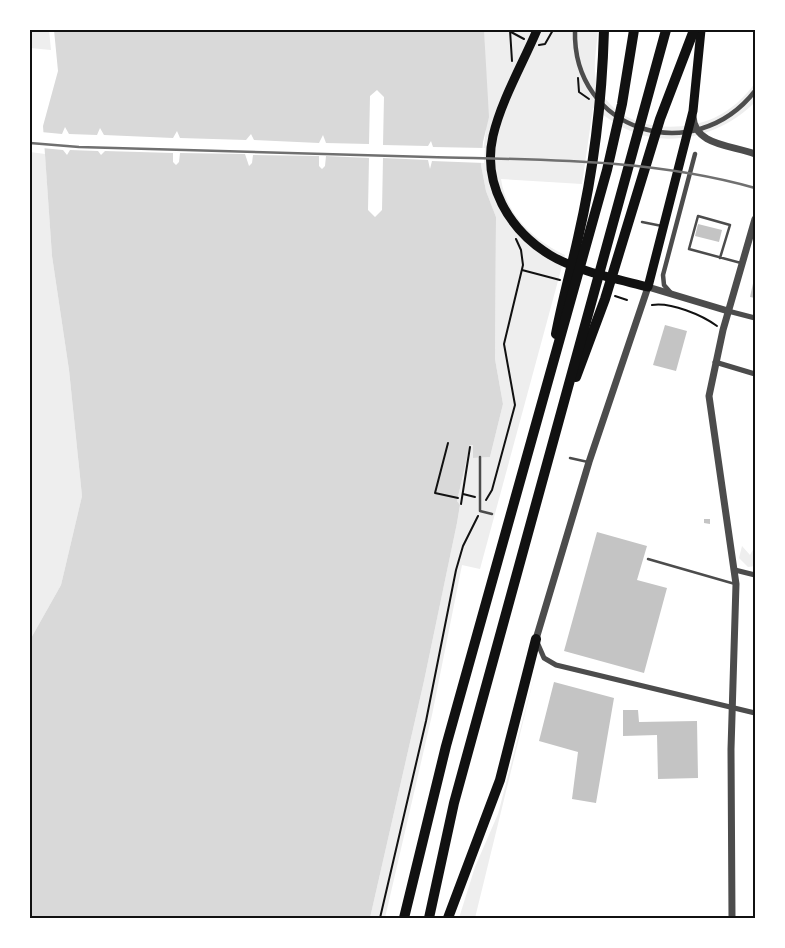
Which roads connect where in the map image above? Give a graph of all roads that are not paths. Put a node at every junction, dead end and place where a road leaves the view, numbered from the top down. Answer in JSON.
{"nodes":[{"id":1,"x":537,"y":30,"type":"edge"},
{"id":2,"x":575,"y":30,"type":"edge"},
{"id":3,"x":604,"y":30,"type":"edge"},
{"id":4,"x":634,"y":30,"type":"edge"},
{"id":5,"x":666,"y":30,"type":"edge"},
{"id":6,"x":694,"y":30,"type":"edge"},
{"id":7,"x":701,"y":30,"type":"edge"},
{"id":8,"x":755,"y":91,"type":"edge"},
{"id":9,"x":693,"y":111,"type":"junction"},
{"id":10,"x":696,"y":154,"type":"dead end"},
{"id":11,"x":755,"y":154,"type":"edge"},
{"id":12,"x":755,"y":219,"type":"edge"},
{"id":13,"x":642,"y":222,"type":"dead end"},
{"id":14,"x":664,"y":226,"type":"junction"},
{"id":15,"x":720,"y":258,"type":"junction"},
{"id":16,"x":742,"y":264,"type":"junction"},
{"id":17,"x":648,"y":287,"type":"junction"},
{"id":18,"x":671,"y":294,"type":"junction"},
{"id":19,"x":728,"y":311,"type":"junction"},
{"id":20,"x":755,"y":318,"type":"edge"},
{"id":21,"x":715,"y":362,"type":"junction"},
{"id":22,"x":755,"y":374,"type":"edge"},
{"id":23,"x":542,"y":402,"type":"junction"},
{"id":24,"x":553,"y":441,"type":"junction"},
{"id":25,"x":480,"y":457,"type":"dead end"},
{"id":26,"x":570,"y":458,"type":"dead end"},
{"id":27,"x":589,"y":462,"type":"junction"},
{"id":28,"x":492,"y":514,"type":"dead end"},
{"id":29,"x":648,"y":559,"type":"dead end"},
{"id":30,"x":735,"y":570,"type":"junction"},
{"id":31,"x":755,"y":575,"type":"edge"},
{"id":32,"x":736,"y":584,"type":"junction"},
{"id":33,"x":536,"y":639,"type":"junction"},
{"id":34,"x":733,"y":708,"type":"junction"},
{"id":35,"x":755,"y":714,"type":"edge"},
{"id":36,"x":404,"y":918,"type":"edge"},
{"id":37,"x":428,"y":918,"type":"edge"},
{"id":38,"x":448,"y":918,"type":"edge"},
{"id":39,"x":732,"y":918,"type":"edge"}],
"edges":[{"from":1,"to":17,"type":"main road"},
{"from":2,"to":8,"type":"street"},
{"from":3,"to":23,"type":"highway"},
{"from":4,"to":23,"type":"highway"},
{"from":5,"to":24,"type":"highway"},
{"from":6,"to":24,"type":"highway"},
{"from":7,"to":9,"type":"main road"},
{"from":9,"to":11,"type":"street"},
{"from":9,"to":14,"type":"main road"},
{"from":10,"to":18,"type":"street"},
{"from":12,"to":16,"type":"street"},
{"from":13,"to":14,"type":"lane"},
{"from":14,"to":17,"type":"main road"},
{"from":15,"to":15,"type":"lane"},
{"from":15,"to":16,"type":"lane"},
{"from":16,"to":19,"type":"street"},
{"from":17,"to":18,"type":"street"},
{"from":17,"to":27,"type":"street"},
{"from":18,"to":19,"type":"street"},
{"from":19,"to":20,"type":"street"},
{"from":19,"to":21,"type":"street"},
{"from":21,"to":22,"type":"street"},
{"from":21,"to":30,"type":"street"},
{"from":23,"to":36,"type":"highway"},
{"from":24,"to":37,"type":"highway"},
{"from":25,"to":28,"type":"lane"},
{"from":26,"to":27,"type":"lane"},
{"from":27,"to":33,"type":"street"},
{"from":29,"to":32,"type":"lane"},
{"from":30,"to":31,"type":"street"},
{"from":30,"to":32,"type":"street"},
{"from":32,"to":34,"type":"street"},
{"from":33,"to":34,"type":"street"},
{"from":33,"to":38,"type":"highway"},
{"from":34,"to":35,"type":"street"},
{"from":34,"to":39,"type":"street"}]}
